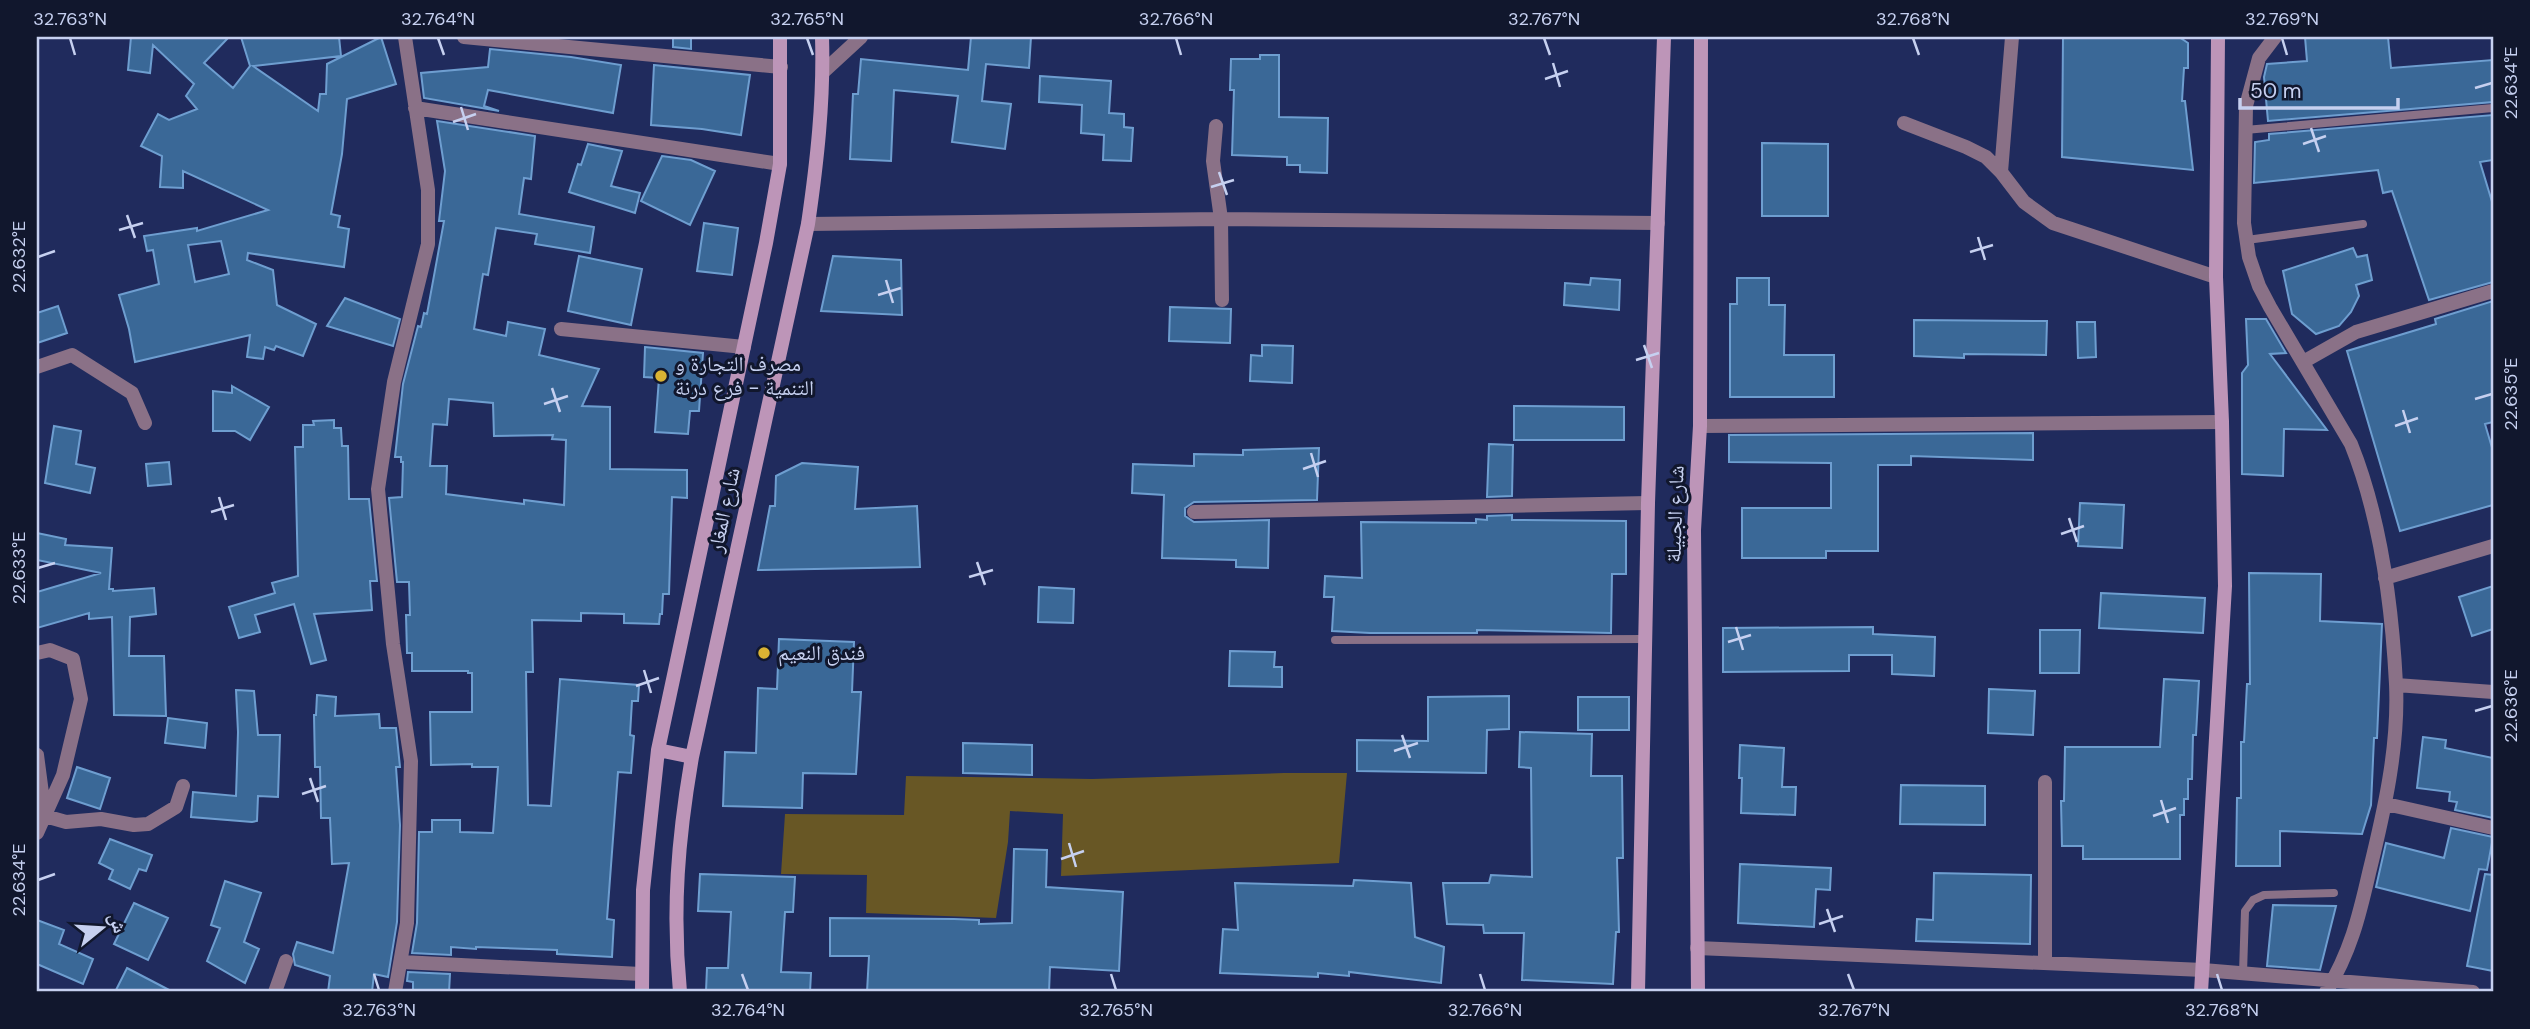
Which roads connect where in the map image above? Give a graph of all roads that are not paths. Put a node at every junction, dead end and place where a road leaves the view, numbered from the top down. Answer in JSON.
{"nodes":[{"id":1,"x":405,"y":37,"type":"edge"},
{"id":2,"x":464,"y":37,"type":"edge"},
{"id":3,"x":780,"y":37,"type":"edge"},
{"id":4,"x":822,"y":37,"type":"edge"},
{"id":5,"x":861,"y":37,"type":"edge"},
{"id":6,"x":1664,"y":37,"type":"edge"},
{"id":7,"x":1701,"y":37,"type":"edge"},
{"id":8,"x":2012,"y":37,"type":"edge"},
{"id":9,"x":2218,"y":37,"type":"edge"},
{"id":10,"x":2275,"y":37,"type":"edge"},
{"id":11,"x":781,"y":67,"type":"junction"},
{"id":12,"x":823,"y":72,"type":"junction"},
{"id":13,"x":415,"y":108,"type":"junction"},
{"id":14,"x":2493,"y":108,"type":"edge"},
{"id":15,"x":1904,"y":123,"type":"dead end"},
{"id":16,"x":1216,"y":126,"type":"dead end"},
{"id":17,"x":2245,"y":130,"type":"junction"},
{"id":18,"x":780,"y":164,"type":"junction"},
{"id":19,"x":2001,"y":172,"type":"junction"},
{"id":20,"x":1221,"y":219,"type":"junction"},
{"id":21,"x":1658,"y":223,"type":"junction"},
{"id":22,"x":808,"y":224,"type":"junction"},
{"id":23,"x":2363,"y":224,"type":"dead end"},
{"id":24,"x":2247,"y":240,"type":"junction"},
{"id":25,"x":2216,"y":277,"type":"junction"},
{"id":26,"x":2493,"y":291,"type":"edge"},
{"id":27,"x":1222,"y":300,"type":"dead end"},
{"id":28,"x":561,"y":329,"type":"dead end"},
{"id":29,"x":744,"y":347,"type":"junction"},
{"id":30,"x":2303,"y":362,"type":"junction"},
{"id":31,"x":37,"y":367,"type":"edge"},
{"id":32,"x":2222,"y":422,"type":"junction"},
{"id":33,"x":145,"y":423,"type":"dead end"},
{"id":34,"x":1700,"y":426,"type":"junction"},
{"id":35,"x":1648,"y":502,"type":"junction"},
{"id":36,"x":1194,"y":512,"type":"dead end"},
{"id":37,"x":2493,"y":546,"type":"edge"},
{"id":38,"x":2385,"y":578,"type":"junction"},
{"id":39,"x":1645,"y":639,"type":"junction"},
{"id":40,"x":1335,"y":640,"type":"dead end"},
{"id":41,"x":37,"y":653,"type":"edge"},
{"id":42,"x":2396,"y":685,"type":"junction"},
{"id":43,"x":2493,"y":692,"type":"edge"},
{"id":44,"x":658,"y":750,"type":"junction"},
{"id":45,"x":37,"y":755,"type":"edge"},
{"id":46,"x":692,"y":757,"type":"junction"},
{"id":47,"x":2045,"y":782,"type":"dead end"},
{"id":48,"x":183,"y":786,"type":"dead end"},
{"id":49,"x":2386,"y":804,"type":"junction"},
{"id":50,"x":45,"y":816,"type":"junction"},
{"id":51,"x":2493,"y":828,"type":"edge"},
{"id":52,"x":37,"y":833,"type":"edge"},
{"id":53,"x":2334,"y":893,"type":"dead end"},
{"id":54,"x":1697,"y":948,"type":"junction"},
{"id":55,"x":286,"y":961,"type":"dead end"},
{"id":56,"x":402,"y":961,"type":"junction"},
{"id":57,"x":2045,"y":963,"type":"junction"},
{"id":58,"x":2203,"y":970,"type":"junction"},
{"id":59,"x":2243,"y":973,"type":"junction"},
{"id":60,"x":642,"y":974,"type":"junction"},
{"id":61,"x":2334,"y":979,"type":"junction"},
{"id":62,"x":2423,"y":990,"type":"edge"},
{"id":63,"x":275,"y":992,"type":"edge"},
{"id":64,"x":395,"y":992,"type":"edge"},
{"id":65,"x":642,"y":992,"type":"edge"},
{"id":66,"x":680,"y":992,"type":"edge"},
{"id":67,"x":1638,"y":992,"type":"edge"},
{"id":68,"x":1698,"y":992,"type":"edge"},
{"id":69,"x":2201,"y":992,"type":"edge"},
{"id":70,"x":2326,"y":992,"type":"edge"},
{"id":71,"x":2473,"y":992,"type":"edge"}],
"edges":[{"from":1,"to":13,"type":"street"},
{"from":2,"to":11,"type":"street"},
{"from":3,"to":11,"type":"street","name":"شارع المغار"},
{"from":4,"to":12,"type":"street","name":"شارع المغار"},
{"from":5,"to":12,"type":"street"},
{"from":6,"to":21,"type":"street"},
{"from":7,"to":34,"type":"street","name":"شارع الجبيلة"},
{"from":8,"to":19,"type":"street"},
{"from":9,"to":25,"type":"street"},
{"from":10,"to":17,"type":"street"},
{"from":11,"to":18,"type":"street","name":"شارع المغار"},
{"from":12,"to":22,"type":"street","name":"شارع المغار"},
{"from":13,"to":18,"type":"street"},
{"from":13,"to":56,"type":"street"},
{"from":14,"to":17,"type":"lane"},
{"from":15,"to":19,"type":"street"},
{"from":16,"to":20,"type":"street"},
{"from":17,"to":24,"type":"street"},
{"from":18,"to":29,"type":"street","name":"شارع المغار"},
{"from":19,"to":25,"type":"street"},
{"from":20,"to":21,"type":"street"},
{"from":20,"to":22,"type":"street"},
{"from":20,"to":27,"type":"street"},
{"from":21,"to":35,"type":"street"},
{"from":22,"to":46,"type":"street","name":"شارع المغار"},
{"from":23,"to":24,"type":"lane"},
{"from":24,"to":30,"type":"street"},
{"from":25,"to":32,"type":"street"},
{"from":26,"to":30,"type":"street"},
{"from":28,"to":29,"type":"street"},
{"from":29,"to":44,"type":"street","name":"شارع المغار"},
{"from":30,"to":38,"type":"street"},
{"from":31,"to":33,"type":"street"},
{"from":32,"to":34,"type":"street"},
{"from":32,"to":58,"type":"street"},
{"from":34,"to":54,"type":"street","name":"شارع الجبيلة"},
{"from":35,"to":36,"type":"street"},
{"from":35,"to":39,"type":"street"},
{"from":37,"to":38,"type":"street"},
{"from":38,"to":42,"type":"street"},
{"from":39,"to":40,"type":"lane"},
{"from":39,"to":67,"type":"street"},
{"from":41,"to":50,"type":"street"},
{"from":42,"to":43,"type":"street"},
{"from":42,"to":49,"type":"street"},
{"from":44,"to":46,"type":"street"},
{"from":44,"to":60,"type":"street","name":"شارع المغار"},
{"from":45,"to":50,"type":"street"},
{"from":46,"to":66,"type":"street","name":"شارع المغار"},
{"from":47,"to":57,"type":"street"},
{"from":48,"to":50,"type":"street"},
{"from":49,"to":51,"type":"street"},
{"from":49,"to":61,"type":"street"},
{"from":50,"to":52,"type":"street"},
{"from":53,"to":59,"type":"lane"},
{"from":54,"to":57,"type":"street"},
{"from":54,"to":68,"type":"street","name":"شارع الجبيلة"},
{"from":55,"to":63,"type":"street"},
{"from":56,"to":60,"type":"street"},
{"from":56,"to":64,"type":"street"},
{"from":57,"to":58,"type":"street"},
{"from":58,"to":59,"type":"street"},
{"from":58,"to":69,"type":"street"},
{"from":59,"to":61,"type":"street"},
{"from":60,"to":65,"type":"street","name":"شارع المغار"},
{"from":61,"to":62,"type":"street"},
{"from":61,"to":70,"type":"street"},
{"from":62,"to":71,"type":"street"}]}
